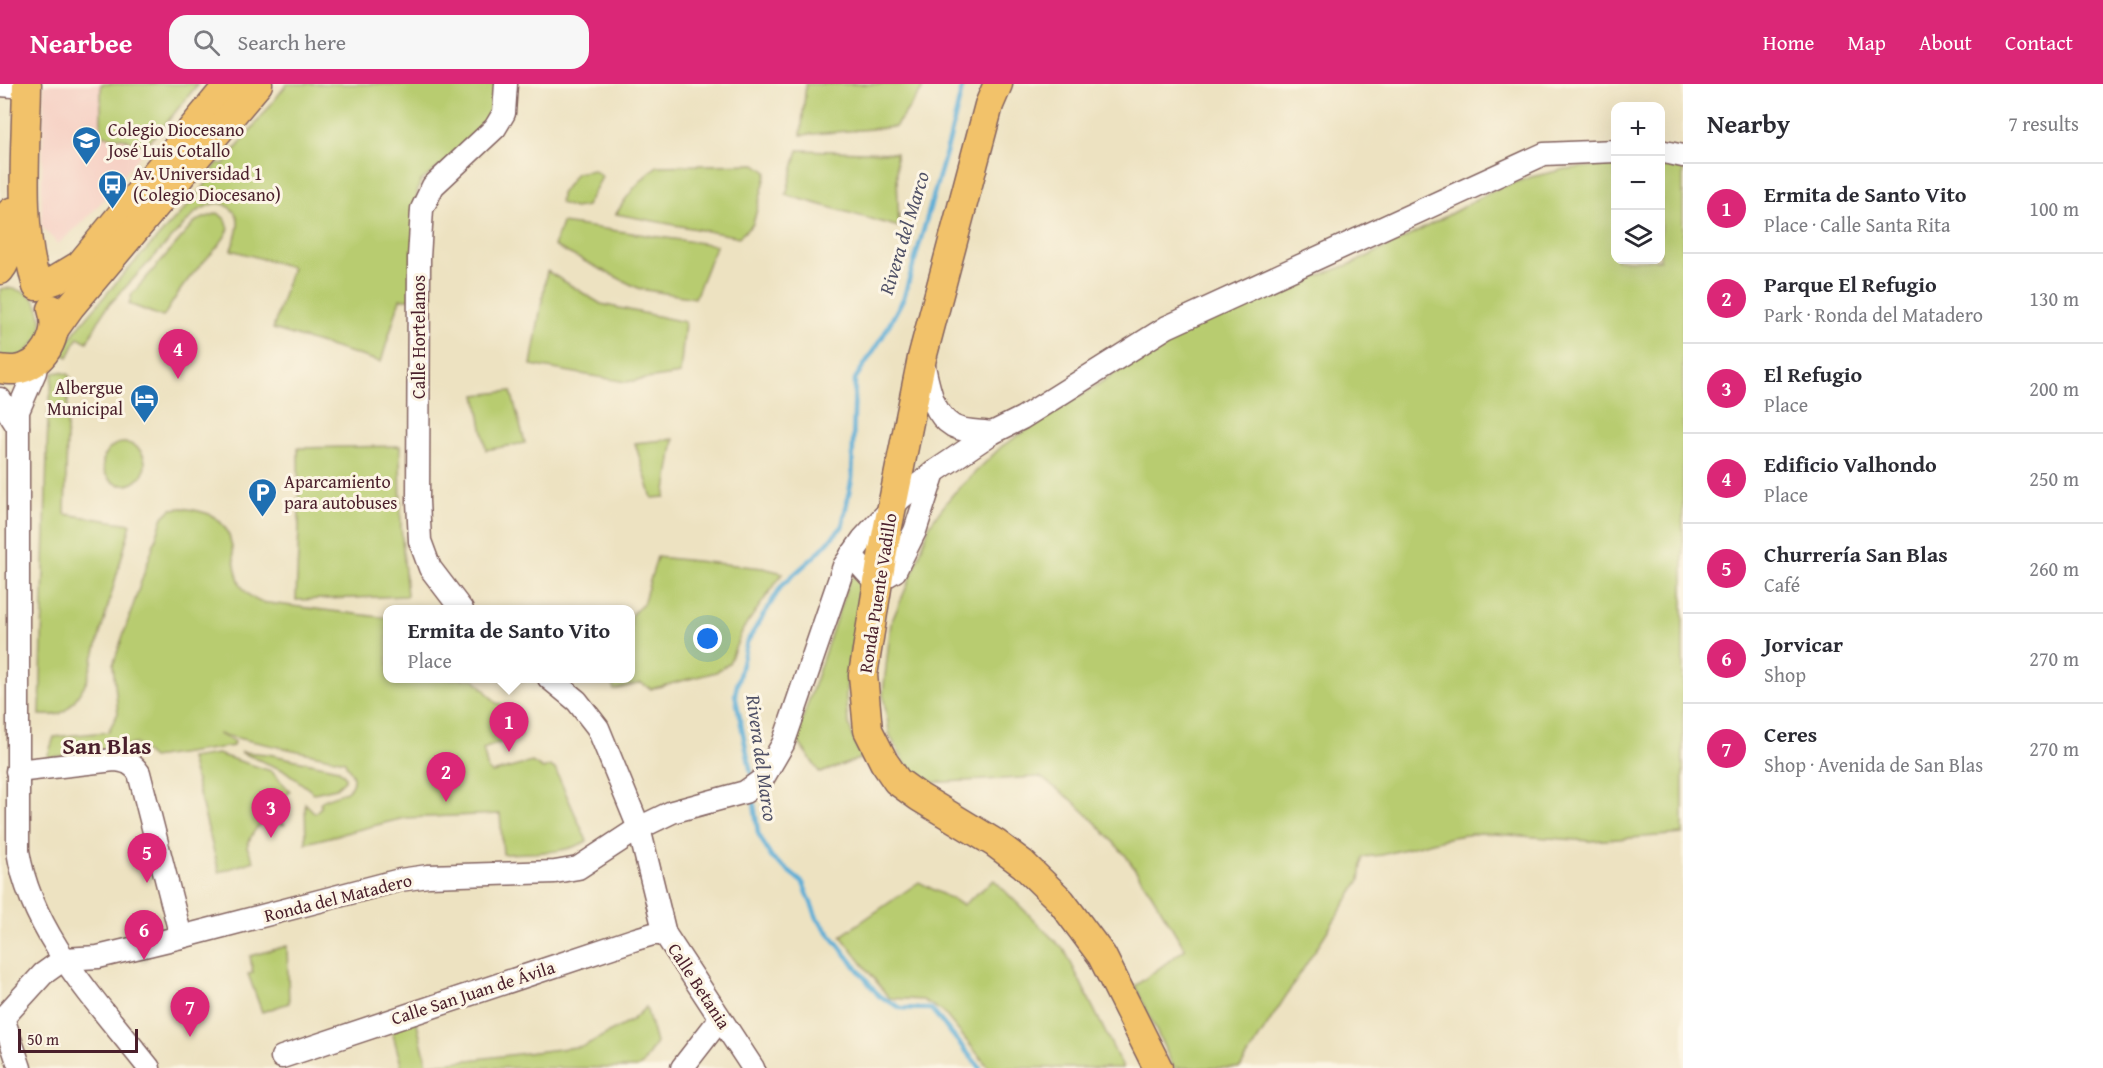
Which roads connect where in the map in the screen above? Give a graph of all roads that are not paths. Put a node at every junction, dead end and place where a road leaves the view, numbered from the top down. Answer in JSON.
{"nodes":[{"id":1,"x":229,"y":84,"type":"edge"},
{"id":2,"x":258,"y":84,"type":"edge"},
{"id":3,"x":506,"y":84,"type":"edge"},
{"id":4,"x":998,"y":84,"type":"edge"},
{"id":5,"x":13,"y":85,"type":"edge"},
{"id":6,"x":1611,"y":151,"type":"edge"},
{"id":7,"x":1665,"y":152,"type":"edge"},
{"id":8,"x":1683,"y":156,"type":"edge"},
{"id":9,"x":28,"y":238,"type":"junction"},
{"id":10,"x":93,"y":249,"type":"junction"},
{"id":11,"x":0,"y":270,"type":"edge"},
{"id":12,"x":0,"y":277,"type":"edge"},
{"id":13,"x":37,"y":286,"type":"junction"},
{"id":14,"x":55,"y":328,"type":"junction"},
{"id":15,"x":922,"y":358,"type":"junction"},
{"id":16,"x":37,"y":360,"type":"junction"},
{"id":17,"x":0,"y":371,"type":"edge"},
{"id":18,"x":12,"y":412,"type":"edge"},
{"id":19,"x":992,"y":433,"type":"junction"},
{"id":20,"x":934,"y":472,"type":"junction"},
{"id":21,"x":9,"y":494,"type":"edge"},
{"id":22,"x":892,"y":508,"type":"junction"},
{"id":23,"x":915,"y":531,"type":"junction"},
{"id":24,"x":864,"y":568,"type":"junction"},
{"id":25,"x":459,"y":605,"type":"edge"},
{"id":26,"x":555,"y":683,"type":"edge"},
{"id":27,"x":8,"y":727,"type":"edge"},
{"id":28,"x":12,"y":786,"type":"edge"},
{"id":29,"x":639,"y":828,"type":"junction"},
{"id":30,"x":665,"y":934,"type":"junction"},
{"id":31,"x":181,"y":937,"type":"junction"},
{"id":32,"x":64,"y":959,"type":"junction"},
{"id":33,"x":720,"y":1019,"type":"junction"},
{"id":34,"x":1,"y":1021,"type":"edge"},
{"id":35,"x":282,"y":1057,"type":"dead end"},
{"id":36,"x":20,"y":1068,"type":"edge"},
{"id":37,"x":149,"y":1068,"type":"edge"},
{"id":38,"x":682,"y":1068,"type":"edge"},
{"id":39,"x":753,"y":1068,"type":"edge"},
{"id":40,"x":1158,"y":1068,"type":"edge"}],
"edges":[{"from":1,"to":10,"type":"main road"},
{"from":2,"to":14,"type":"main road"},
{"from":3,"to":25,"type":"street","name":"Calle Hortelanos"},
{"from":4,"to":15,"type":"main road","name":"Ronda Puente Vadillo"},
{"from":5,"to":9,"type":"main road"},
{"from":5,"to":11,"type":"main road"},
{"from":6,"to":19,"type":"street"},
{"from":7,"to":8,"type":"street"},
{"from":9,"to":10,"type":"main road"},
{"from":9,"to":13,"type":"main road"},
{"from":10,"to":13,"type":"main road"},
{"from":12,"to":13,"type":"main road"},
{"from":13,"to":14,"type":"main road"},
{"from":14,"to":16,"type":"main road"},
{"from":15,"to":19,"type":"street"},
{"from":15,"to":22,"type":"main road","name":"Ronda Puente Vadillo"},
{"from":16,"to":17,"type":"main road"},
{"from":16,"to":18,"type":"street"},
{"from":17,"to":18,"type":"street"},
{"from":18,"to":21,"type":"street"},
{"from":19,"to":20,"type":"street"},
{"from":20,"to":22,"type":"street"},
{"from":20,"to":23,"type":"street"},
{"from":21,"to":27,"type":"street"},
{"from":22,"to":23,"type":"street"},
{"from":22,"to":24,"type":"main road","name":"Ronda Puente Vadillo"},
{"from":22,"to":24,"type":"street"},
{"from":23,"to":24,"type":"street"},
{"from":24,"to":29,"type":"street"},
{"from":24,"to":40,"type":"main road","name":"Ronda Puente Vadillo"},
{"from":26,"to":29,"type":"street","name":"Calle Betania"},
{"from":27,"to":28,"type":"street"},
{"from":28,"to":31,"type":"street"},
{"from":28,"to":32,"type":"street"},
{"from":29,"to":30,"type":"street","name":"Calle Betania"},
{"from":29,"to":31,"type":"street","name":"Ronda del Matadero"},
{"from":30,"to":33,"type":"street","name":"Calle Betania"},
{"from":30,"to":35,"type":"street","name":"Calle San Juan de Ávila"},
{"from":31,"to":32,"type":"street","name":"Ronda del Matadero"},
{"from":32,"to":34,"type":"street"},
{"from":32,"to":37,"type":"street"},
{"from":33,"to":38,"type":"street"},
{"from":33,"to":39,"type":"street","name":"Calle Betania"},
{"from":34,"to":36,"type":"street"}]}
